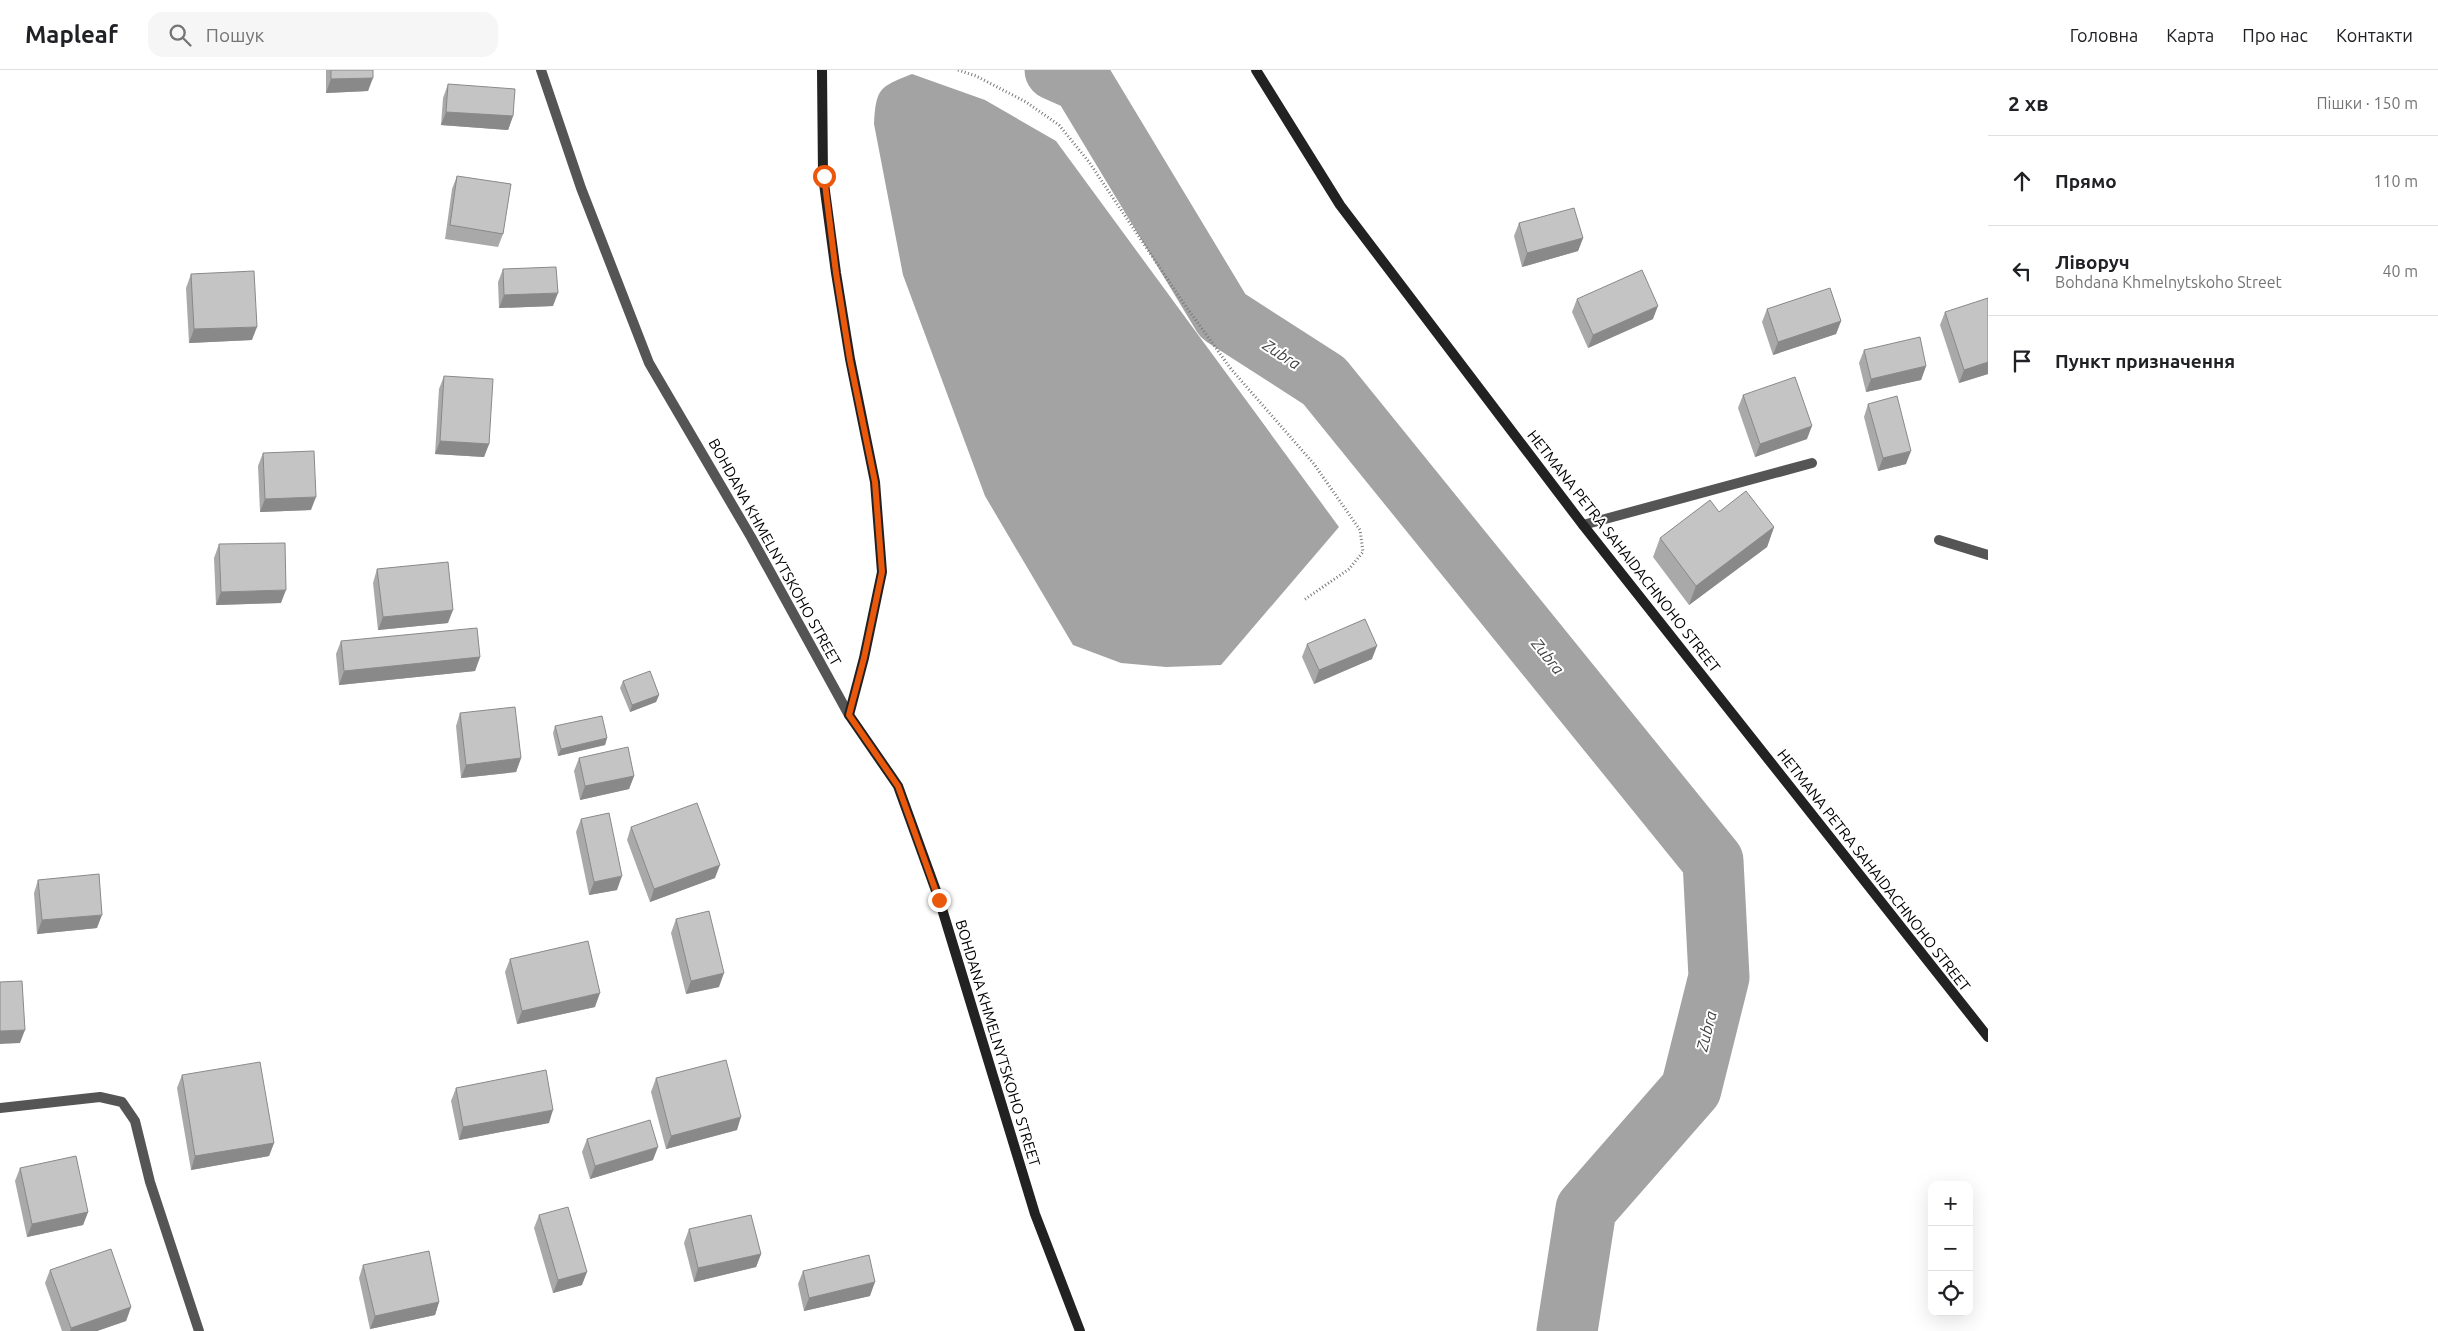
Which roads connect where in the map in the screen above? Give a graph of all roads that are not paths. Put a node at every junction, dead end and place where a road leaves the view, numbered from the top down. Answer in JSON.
{"nodes":[{"id":1,"x":541,"y":70,"type":"edge"},
{"id":2,"x":822,"y":70,"type":"edge"},
{"id":3,"x":1256,"y":70,"type":"edge"},
{"id":4,"x":1812,"y":463,"type":"dead end"},
{"id":5,"x":1583,"y":525,"type":"junction"},
{"id":6,"x":1939,"y":540,"type":"dead end"},
{"id":7,"x":1988,"y":555,"type":"edge"},
{"id":8,"x":849,"y":715,"type":"junction"},
{"id":9,"x":1988,"y":1037,"type":"edge"},
{"id":10,"x":0,"y":1108,"type":"edge"},
{"id":11,"x":199,"y":1331,"type":"edge"},
{"id":12,"x":1080,"y":1331,"type":"edge"}],
"edges":[{"from":1,"to":8,"type":"street","name":"BOHDANA KHMELNYTSKOHO STREET"},
{"from":2,"to":8,"type":"street"},
{"from":3,"to":5,"type":"street","name":"HETMANA PETRA SAHAIDACHNOHO STREET"},
{"from":4,"to":5,"type":"street"},
{"from":5,"to":9,"type":"street","name":"HETMANA PETRA SAHAIDACHNOHO STREET"},
{"from":6,"to":7,"type":"street"},
{"from":8,"to":12,"type":"street","name":"BOHDANA KHMELNYTSKOHO STREET"},
{"from":10,"to":11,"type":"street"}]}
